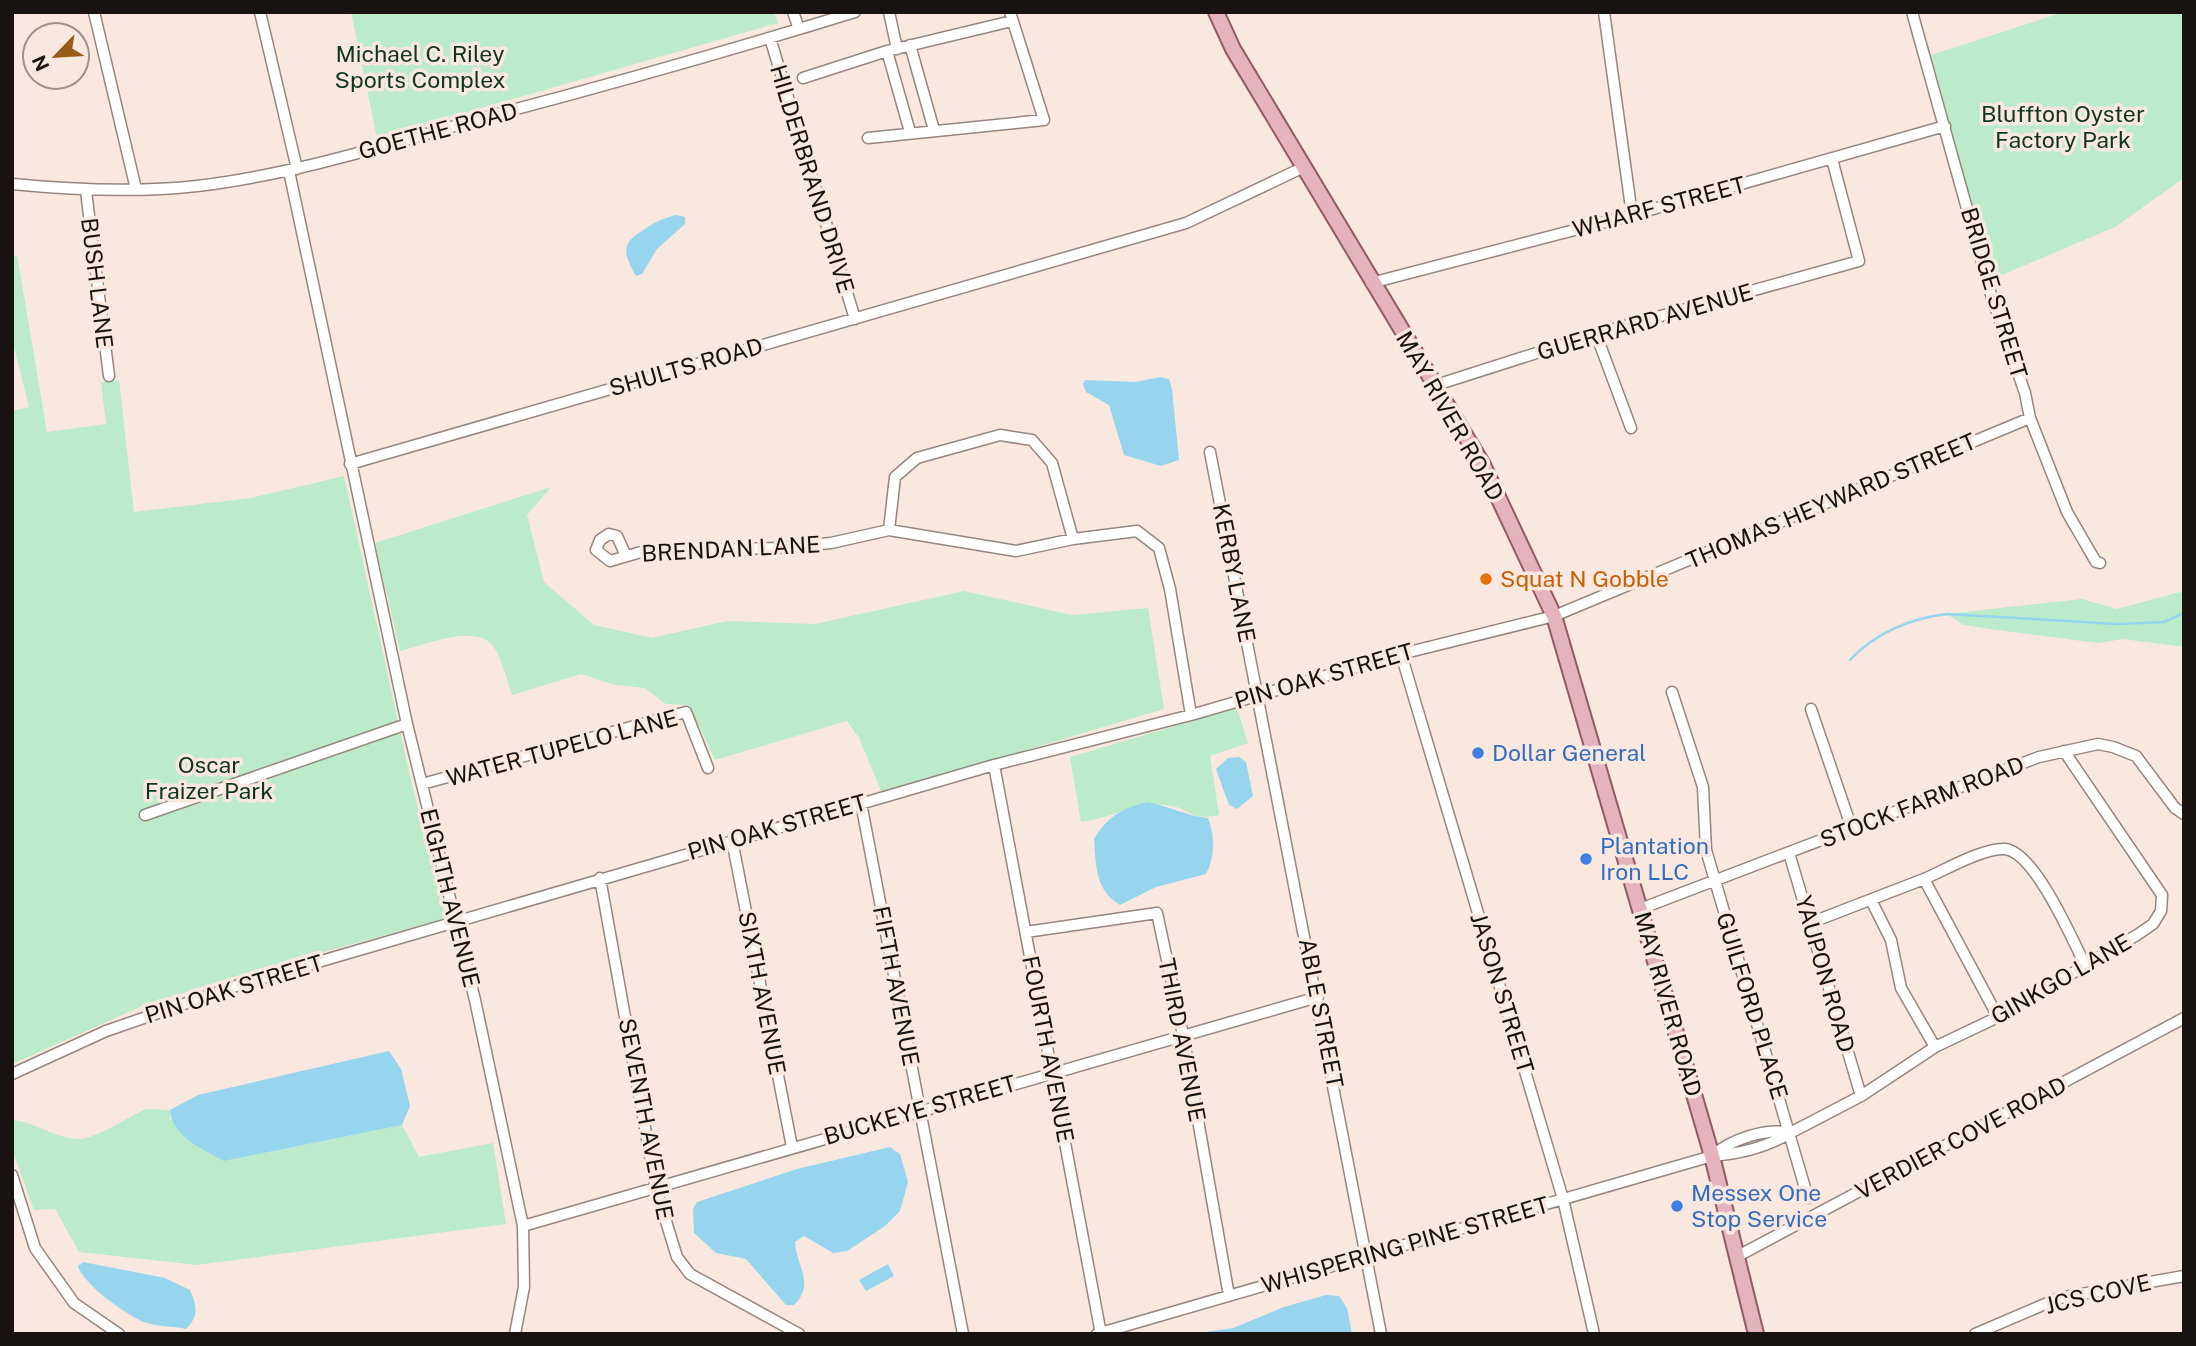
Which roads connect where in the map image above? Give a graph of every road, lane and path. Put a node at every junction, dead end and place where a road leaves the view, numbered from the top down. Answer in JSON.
{"nodes":[{"id":1,"x":94,"y":12,"type":"edge"},
{"id":2,"x":260,"y":12,"type":"edge"},
{"id":3,"x":793,"y":12,"type":"edge"},
{"id":4,"x":855,"y":12,"type":"edge"},
{"id":5,"x":889,"y":12,"type":"edge"},
{"id":6,"x":1216,"y":12,"type":"edge"},
{"id":7,"x":1604,"y":12,"type":"edge"},
{"id":8,"x":1912,"y":12,"type":"edge"},
{"id":9,"x":1011,"y":16,"type":"edge"},
{"id":10,"x":799,"y":29,"type":"junction"},
{"id":11,"x":770,"y":38,"type":"junction"},
{"id":12,"x":910,"y":46,"type":"junction"},
{"id":13,"x":892,"y":50,"type":"junction"},
{"id":14,"x":803,"y":78,"type":"dead end"},
{"id":15,"x":1945,"y":126,"type":"junction"},
{"id":16,"x":934,"y":130,"type":"junction"},
{"id":17,"x":910,"y":132,"type":"junction"},
{"id":18,"x":867,"y":138,"type":"dead end"},
{"id":19,"x":1832,"y":159,"type":"junction"},
{"id":20,"x":1304,"y":167,"type":"junction"},
{"id":21,"x":293,"y":170,"type":"junction"},
{"id":22,"x":12,"y":184,"type":"edge"},
{"id":23,"x":136,"y":189,"type":"junction"},
{"id":24,"x":86,"y":191,"type":"junction"},
{"id":25,"x":1632,"y":215,"type":"junction"},
{"id":26,"x":1371,"y":283,"type":"junction"},
{"id":27,"x":855,"y":320,"type":"junction"},
{"id":28,"x":1596,"y":334,"type":"junction"},
{"id":29,"x":108,"y":376,"type":"dead end"},
{"id":30,"x":1433,"y":386,"type":"junction"},
{"id":31,"x":2029,"y":418,"type":"junction"},
{"id":32,"x":1631,"y":428,"type":"dead end"},
{"id":33,"x":1210,"y":452,"type":"dead end"},
{"id":34,"x":350,"y":464,"type":"junction"},
{"id":35,"x":889,"y":530,"type":"junction"},
{"id":36,"x":1073,"y":539,"type":"junction"},
{"id":37,"x":626,"y":556,"type":"dead end"},
{"id":38,"x":2100,"y":563,"type":"dead end"},
{"id":39,"x":1554,"y":616,"type":"junction"},
{"id":40,"x":1401,"y":654,"type":"junction"},
{"id":41,"x":1672,"y":692,"type":"dead end"},
{"id":42,"x":1257,"y":694,"type":"junction"},
{"id":43,"x":1811,"y":709,"type":"dead end"},
{"id":44,"x":1191,"y":715,"type":"junction"},
{"id":45,"x":407,"y":724,"type":"junction"},
{"id":46,"x":2064,"y":751,"type":"junction"},
{"id":47,"x":994,"y":765,"type":"junction"},
{"id":48,"x":708,"y":768,"type":"dead end"},
{"id":49,"x":422,"y":784,"type":"junction"},
{"id":50,"x":861,"y":803,"type":"junction"},
{"id":51,"x":2184,"y":814,"type":"edge"},
{"id":52,"x":145,"y":815,"type":"dead end"},
{"id":53,"x":1852,"y":830,"type":"junction"},
{"id":54,"x":732,"y":840,"type":"junction"},
{"id":55,"x":1789,"y":853,"type":"junction"},
{"id":56,"x":600,"y":878,"type":"junction"},
{"id":57,"x":1924,"y":879,"type":"junction"},
{"id":58,"x":1714,"y":881,"type":"junction"},
{"id":59,"x":1872,"y":902,"type":"junction"},
{"id":60,"x":1640,"y":909,"type":"junction"},
{"id":61,"x":455,"y":923,"type":"junction"},
{"id":62,"x":1810,"y":923,"type":"junction"},
{"id":63,"x":1026,"y":932,"type":"junction"},
{"id":64,"x":2086,"y":967,"type":"junction"},
{"id":65,"x":1318,"y":997,"type":"junction"},
{"id":66,"x":1998,"y":1017,"type":"junction"},
{"id":67,"x":2184,"y":1018,"type":"edge"},
{"id":68,"x":1183,"y":1035,"type":"junction"},
{"id":69,"x":1935,"y":1048,"type":"junction"},
{"id":70,"x":1053,"y":1072,"type":"junction"},
{"id":71,"x":12,"y":1074,"type":"edge"},
{"id":72,"x":1861,"y":1096,"type":"junction"},
{"id":73,"x":920,"y":1110,"type":"junction"},
{"id":74,"x":1790,"y":1133,"type":"junction"},
{"id":75,"x":792,"y":1147,"type":"junction"},
{"id":76,"x":1712,"y":1156,"type":"junction"},
{"id":77,"x":12,"y":1175,"type":"edge"},
{"id":78,"x":14,"y":1187,"type":"edge"},
{"id":79,"x":656,"y":1189,"type":"junction"},
{"id":80,"x":1563,"y":1199,"type":"junction"},
{"id":81,"x":1808,"y":1199,"type":"dead end"},
{"id":82,"x":523,"y":1226,"type":"junction"},
{"id":83,"x":1738,"y":1256,"type":"junction"},
{"id":84,"x":1368,"y":1257,"type":"junction"},
{"id":85,"x":2184,"y":1276,"type":"edge"},
{"id":86,"x":1229,"y":1296,"type":"junction"},
{"id":87,"x":1100,"y":1333,"type":"edge"},
{"id":88,"x":119,"y":1334,"type":"edge"},
{"id":89,"x":515,"y":1334,"type":"edge"},
{"id":90,"x":799,"y":1334,"type":"edge"},
{"id":91,"x":963,"y":1334,"type":"edge"},
{"id":92,"x":1381,"y":1334,"type":"edge"},
{"id":93,"x":1594,"y":1334,"type":"edge"},
{"id":94,"x":1756,"y":1334,"type":"edge"},
{"id":95,"x":1975,"y":1334,"type":"edge"}],
"edges":[{"from":1,"to":23,"type":"street"},
{"from":2,"to":21,"type":"street"},
{"from":3,"to":10,"type":"street"},
{"from":4,"to":10,"type":"street","name":"GOETHE ROAD"},
{"from":5,"to":13,"type":"street"},
{"from":6,"to":20,"type":"main road","name":"MAY RIVER ROAD"},
{"from":7,"to":25,"type":"street"},
{"from":8,"to":15,"type":"street","name":"BRIDGE STREET"},
{"from":9,"to":12,"type":"street"},
{"from":9,"to":16,"type":"street"},
{"from":10,"to":11,"type":"street","name":"GOETHE ROAD"},
{"from":11,"to":21,"type":"street","name":"GOETHE ROAD"},
{"from":11,"to":27,"type":"street","name":"HILDERBRAND DRIVE"},
{"from":12,"to":13,"type":"street"},
{"from":12,"to":16,"type":"street"},
{"from":13,"to":14,"type":"street"},
{"from":13,"to":17,"type":"street"},
{"from":15,"to":19,"type":"street","name":"WHARF STREET"},
{"from":15,"to":31,"type":"street","name":"BRIDGE STREET"},
{"from":16,"to":17,"type":"street"},
{"from":17,"to":18,"type":"street"},
{"from":19,"to":25,"type":"street","name":"WHARF STREET"},
{"from":19,"to":28,"type":"street","name":"GUERRARD AVENUE"},
{"from":20,"to":26,"type":"main road","name":"MAY RIVER ROAD"},
{"from":20,"to":27,"type":"street","name":"SHULTS ROAD"},
{"from":21,"to":23,"type":"street","name":"GOETHE ROAD"},
{"from":21,"to":34,"type":"street"},
{"from":22,"to":24,"type":"street","name":"GOETHE ROAD"},
{"from":23,"to":24,"type":"street","name":"GOETHE ROAD"},
{"from":24,"to":29,"type":"street","name":"BUSH LANE"},
{"from":25,"to":26,"type":"street","name":"WHARF STREET"},
{"from":26,"to":30,"type":"main road","name":"MAY RIVER ROAD"},
{"from":27,"to":34,"type":"street","name":"SHULTS ROAD"},
{"from":28,"to":30,"type":"street","name":"GUERRARD AVENUE"},
{"from":28,"to":32,"type":"street"},
{"from":30,"to":39,"type":"main road","name":"MAY RIVER ROAD"},
{"from":31,"to":38,"type":"street","name":"BRIDGE STREET"},
{"from":31,"to":39,"type":"street","name":"THOMAS HEYWARD STREET"},
{"from":33,"to":42,"type":"street","name":"KERBY LANE"},
{"from":34,"to":45,"type":"street","name":"EIGHTH AVENUE"},
{"from":35,"to":36,"type":"street","name":"BRENDAN LANE"},
{"from":35,"to":36,"type":"street"},
{"from":35,"to":37,"type":"street","name":"BRENDAN LANE"},
{"from":36,"to":44,"type":"street","name":"BRENDAN LANE"},
{"from":39,"to":40,"type":"street","name":"PIN OAK STREET"},
{"from":39,"to":60,"type":"main road","name":"MAY RIVER ROAD"},
{"from":40,"to":42,"type":"street","name":"PIN OAK STREET"},
{"from":40,"to":80,"type":"street","name":"JASON STREET"},
{"from":41,"to":58,"type":"street","name":"GUILFORD PLACE"},
{"from":42,"to":44,"type":"street","name":"PIN OAK STREET"},
{"from":42,"to":65,"type":"street","name":"ABLE STREET"},
{"from":43,"to":53,"type":"street"},
{"from":44,"to":47,"type":"street","name":"PIN OAK STREET"},
{"from":45,"to":49,"type":"street","name":"EIGHTH AVENUE"},
{"from":45,"to":52,"type":"street"},
{"from":46,"to":51,"type":"street","name":"STOCK FARM ROAD"},
{"from":46,"to":53,"type":"street","name":"STOCK FARM ROAD"},
{"from":46,"to":64,"type":"street","name":"GINKGO LANE"},
{"from":47,"to":50,"type":"street","name":"PIN OAK STREET"},
{"from":47,"to":63,"type":"street","name":"FOURTH AVENUE"},
{"from":48,"to":49,"type":"street","name":"WATER TUPELO LANE"},
{"from":49,"to":61,"type":"street","name":"EIGHTH AVENUE"},
{"from":50,"to":54,"type":"street","name":"PIN OAK STREET"},
{"from":50,"to":73,"type":"street","name":"FIFTH AVENUE"},
{"from":53,"to":55,"type":"street","name":"STOCK FARM ROAD"},
{"from":54,"to":56,"type":"street","name":"PIN OAK STREET"},
{"from":54,"to":75,"type":"street","name":"SIXTH AVENUE"},
{"from":55,"to":58,"type":"street","name":"STOCK FARM ROAD"},
{"from":55,"to":62,"type":"street","name":"YAUPON ROAD"},
{"from":56,"to":61,"type":"street","name":"PIN OAK STREET"},
{"from":56,"to":79,"type":"street","name":"SEVENTH AVENUE"},
{"from":57,"to":59,"type":"street"},
{"from":57,"to":64,"type":"street"},
{"from":57,"to":66,"type":"street"},
{"from":58,"to":60,"type":"street","name":"STOCK FARM ROAD"},
{"from":58,"to":74,"type":"street","name":"GUILFORD PLACE"},
{"from":59,"to":62,"type":"street"},
{"from":59,"to":69,"type":"street"},
{"from":60,"to":76,"type":"main road","name":"MAY RIVER ROAD"},
{"from":61,"to":71,"type":"street","name":"PIN OAK STREET"},
{"from":61,"to":82,"type":"street","name":"EIGHTH AVENUE"},
{"from":62,"to":72,"type":"street","name":"YAUPON ROAD"},
{"from":63,"to":68,"type":"street","name":"THIRD AVENUE"},
{"from":63,"to":70,"type":"street","name":"FOURTH AVENUE"},
{"from":64,"to":66,"type":"street","name":"GINKGO LANE"},
{"from":65,"to":68,"type":"street","name":"BUCKEYE STREET"},
{"from":65,"to":84,"type":"street","name":"ABLE STREET"},
{"from":66,"to":69,"type":"street","name":"GINKGO LANE"},
{"from":67,"to":83,"type":"street","name":"VERDIER COVE ROAD"},
{"from":68,"to":70,"type":"street","name":"BUCKEYE STREET"},
{"from":68,"to":86,"type":"street","name":"THIRD AVENUE"},
{"from":69,"to":72,"type":"street","name":"GINKGO LANE"},
{"from":70,"to":73,"type":"street","name":"BUCKEYE STREET"},
{"from":70,"to":87,"type":"street","name":"FOURTH AVENUE"},
{"from":72,"to":74,"type":"street","name":"GINKGO LANE"},
{"from":73,"to":75,"type":"street","name":"BUCKEYE STREET"},
{"from":73,"to":91,"type":"street","name":"FIFTH AVENUE"},
{"from":74,"to":76,"type":"street","name":"GINKGO LANE"},
{"from":74,"to":81,"type":"street","name":"GUILFORD PLACE"},
{"from":75,"to":79,"type":"street","name":"BUCKEYE STREET"},
{"from":76,"to":80,"type":"street","name":"WHISPERING PINE STREET"},
{"from":76,"to":83,"type":"main road","name":"MAY RIVER ROAD"},
{"from":77,"to":78,"type":"street"},
{"from":78,"to":88,"type":"street"},
{"from":79,"to":82,"type":"street","name":"BUCKEYE STREET"},
{"from":79,"to":90,"type":"street","name":"SEVENTH AVENUE"},
{"from":80,"to":84,"type":"street","name":"WHISPERING PINE STREET"},
{"from":80,"to":93,"type":"street","name":"JASON STREET"},
{"from":82,"to":89,"type":"street","name":"EIGHTH AVENUE"},
{"from":83,"to":94,"type":"main road","name":"MAY RIVER ROAD"},
{"from":84,"to":86,"type":"street","name":"WHISPERING PINE STREET"},
{"from":84,"to":92,"type":"street","name":"ABLE STREET"},
{"from":85,"to":95,"type":"street","name":"JCS COVE"},
{"from":86,"to":87,"type":"street","name":"WHISPERING PINE STREET"}]}
